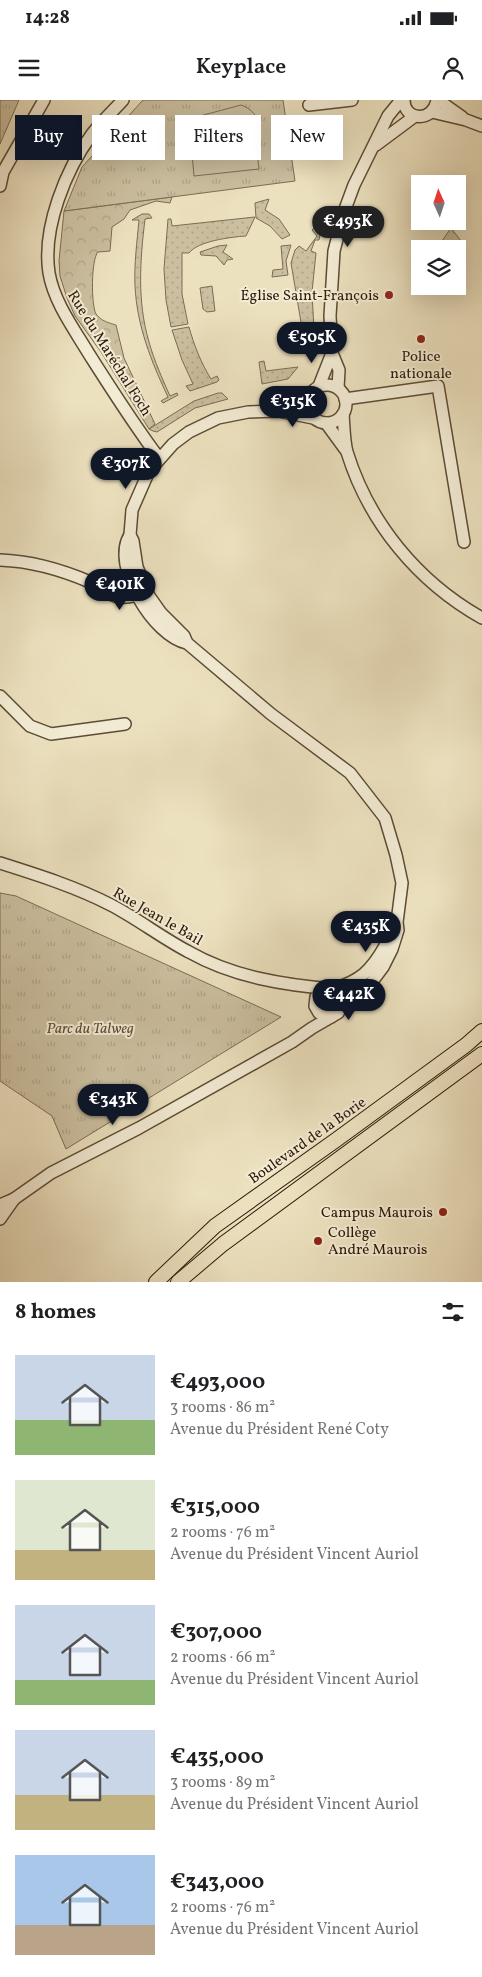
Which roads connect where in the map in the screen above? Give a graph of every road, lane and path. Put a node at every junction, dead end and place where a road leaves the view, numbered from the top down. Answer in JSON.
{"nodes":[{"id":1,"x":44,"y":100,"type":"edge"},
{"id":2,"x":123,"y":100,"type":"edge"},
{"id":3,"x":352,"y":100,"type":"edge"},
{"id":4,"x":403,"y":100,"type":"edge"},
{"id":5,"x":438,"y":100,"type":"edge"},
{"id":6,"x":308,"y":105,"type":"dead end"},
{"id":7,"x":432,"y":112,"type":"junction"},
{"id":8,"x":415,"y":116,"type":"junction"},
{"id":9,"x":466,"y":120,"type":"junction"},
{"id":10,"x":482,"y":126,"type":"edge"},
{"id":11,"x":374,"y":146,"type":"junction"},
{"id":12,"x":0,"y":186,"type":"edge"},
{"id":13,"x":332,"y":353,"type":"junction"},
{"id":14,"x":318,"y":386,"type":"junction"},
{"id":15,"x":338,"y":388,"type":"junction"},
{"id":16,"x":309,"y":396,"type":"junction"},
{"id":17,"x":345,"y":399,"type":"junction"},
{"id":18,"x":278,"y":411,"type":"junction"},
{"id":19,"x":343,"y":414,"type":"junction"},
{"id":20,"x":313,"y":418,"type":"junction"},
{"id":21,"x":326,"y":423,"type":"junction"},
{"id":22,"x":346,"y":451,"type":"junction"},
{"id":23,"x":159,"y":458,"type":"junction"},
{"id":24,"x":130,"y":535,"type":"junction"},
{"id":25,"x":464,"y":542,"type":"dead end"},
{"id":26,"x":0,"y":560,"type":"edge"},
{"id":27,"x":128,"y":573,"type":"junction"},
{"id":28,"x":98,"y":586,"type":"junction"},
{"id":29,"x":111,"y":588,"type":"junction"},
{"id":30,"x":140,"y":590,"type":"junction"},
{"id":31,"x":482,"y":618,"type":"edge"},
{"id":32,"x":0,"y":696,"type":"edge"},
{"id":33,"x":125,"y":724,"type":"dead end"},
{"id":34,"x":0,"y":863,"type":"edge"},
{"id":35,"x":397,"y":922,"type":"junction"},
{"id":36,"x":302,"y":987,"type":"junction"},
{"id":37,"x":329,"y":989,"type":"junction"},
{"id":38,"x":343,"y":1004,"type":"junction"},
{"id":39,"x":316,"y":1006,"type":"junction"},
{"id":40,"x":331,"y":1017,"type":"junction"},
{"id":41,"x":312,"y":1028,"type":"junction"},
{"id":42,"x":482,"y":1031,"type":"edge"},
{"id":43,"x":482,"y":1054,"type":"edge"},
{"id":44,"x":14,"y":1199,"type":"junction"},
{"id":45,"x":0,"y":1205,"type":"edge"},
{"id":46,"x":0,"y":1219,"type":"edge"},
{"id":47,"x":156,"y":1282,"type":"edge"},
{"id":48,"x":178,"y":1282,"type":"edge"}],
"edges":[{"from":1,"to":12,"type":"street"},
{"from":2,"to":23,"type":"street","name":"Rue du Maréchal Foch"},
{"from":3,"to":6,"type":"street"},
{"from":4,"to":8,"type":"street"},
{"from":4,"to":11,"type":"street"},
{"from":5,"to":7,"type":"street"},
{"from":5,"to":9,"type":"street"},
{"from":7,"to":8,"type":"street"},
{"from":7,"to":9,"type":"street"},
{"from":8,"to":11,"type":"street"},
{"from":9,"to":10,"type":"street"},
{"from":11,"to":13,"type":"street"},
{"from":13,"to":14,"type":"street"},
{"from":13,"to":15,"type":"street"},
{"from":14,"to":15,"type":"street"},
{"from":14,"to":16,"type":"street"},
{"from":15,"to":17,"type":"street"},
{"from":16,"to":18,"type":"street"},
{"from":16,"to":20,"type":"street"},
{"from":17,"to":19,"type":"street"},
{"from":17,"to":25,"type":"street"},
{"from":18,"to":20,"type":"street"},
{"from":18,"to":23,"type":"street"},
{"from":19,"to":21,"type":"street"},
{"from":19,"to":22,"type":"street"},
{"from":20,"to":21,"type":"street"},
{"from":21,"to":22,"type":"street"},
{"from":22,"to":31,"type":"street"},
{"from":23,"to":24,"type":"street"},
{"from":24,"to":27,"type":"street"},
{"from":24,"to":30,"type":"street"},
{"from":26,"to":28,"type":"street"},
{"from":27,"to":29,"type":"street"},
{"from":27,"to":30,"type":"street"},
{"from":28,"to":29,"type":"street"},
{"from":28,"to":30,"type":"street"},
{"from":29,"to":30,"type":"street"},
{"from":30,"to":35,"type":"street"},
{"from":32,"to":33,"type":"street"},
{"from":34,"to":36,"type":"street","name":"Rue Jean le Bail"},
{"from":35,"to":37,"type":"street"},
{"from":35,"to":38,"type":"street"},
{"from":36,"to":37,"type":"street","name":"Rue Jean le Bail"},
{"from":36,"to":39,"type":"street"},
{"from":37,"to":38,"type":"street"},
{"from":37,"to":39,"type":"street"},
{"from":38,"to":40,"type":"street"},
{"from":39,"to":40,"type":"street"},
{"from":39,"to":41,"type":"street"},
{"from":40,"to":41,"type":"street"},
{"from":41,"to":44,"type":"street"},
{"from":42,"to":47,"type":"main road","name":"Boulevard de la Borie"},
{"from":43,"to":48,"type":"main road"},
{"from":44,"to":45,"type":"street"},
{"from":44,"to":46,"type":"street"}]}
